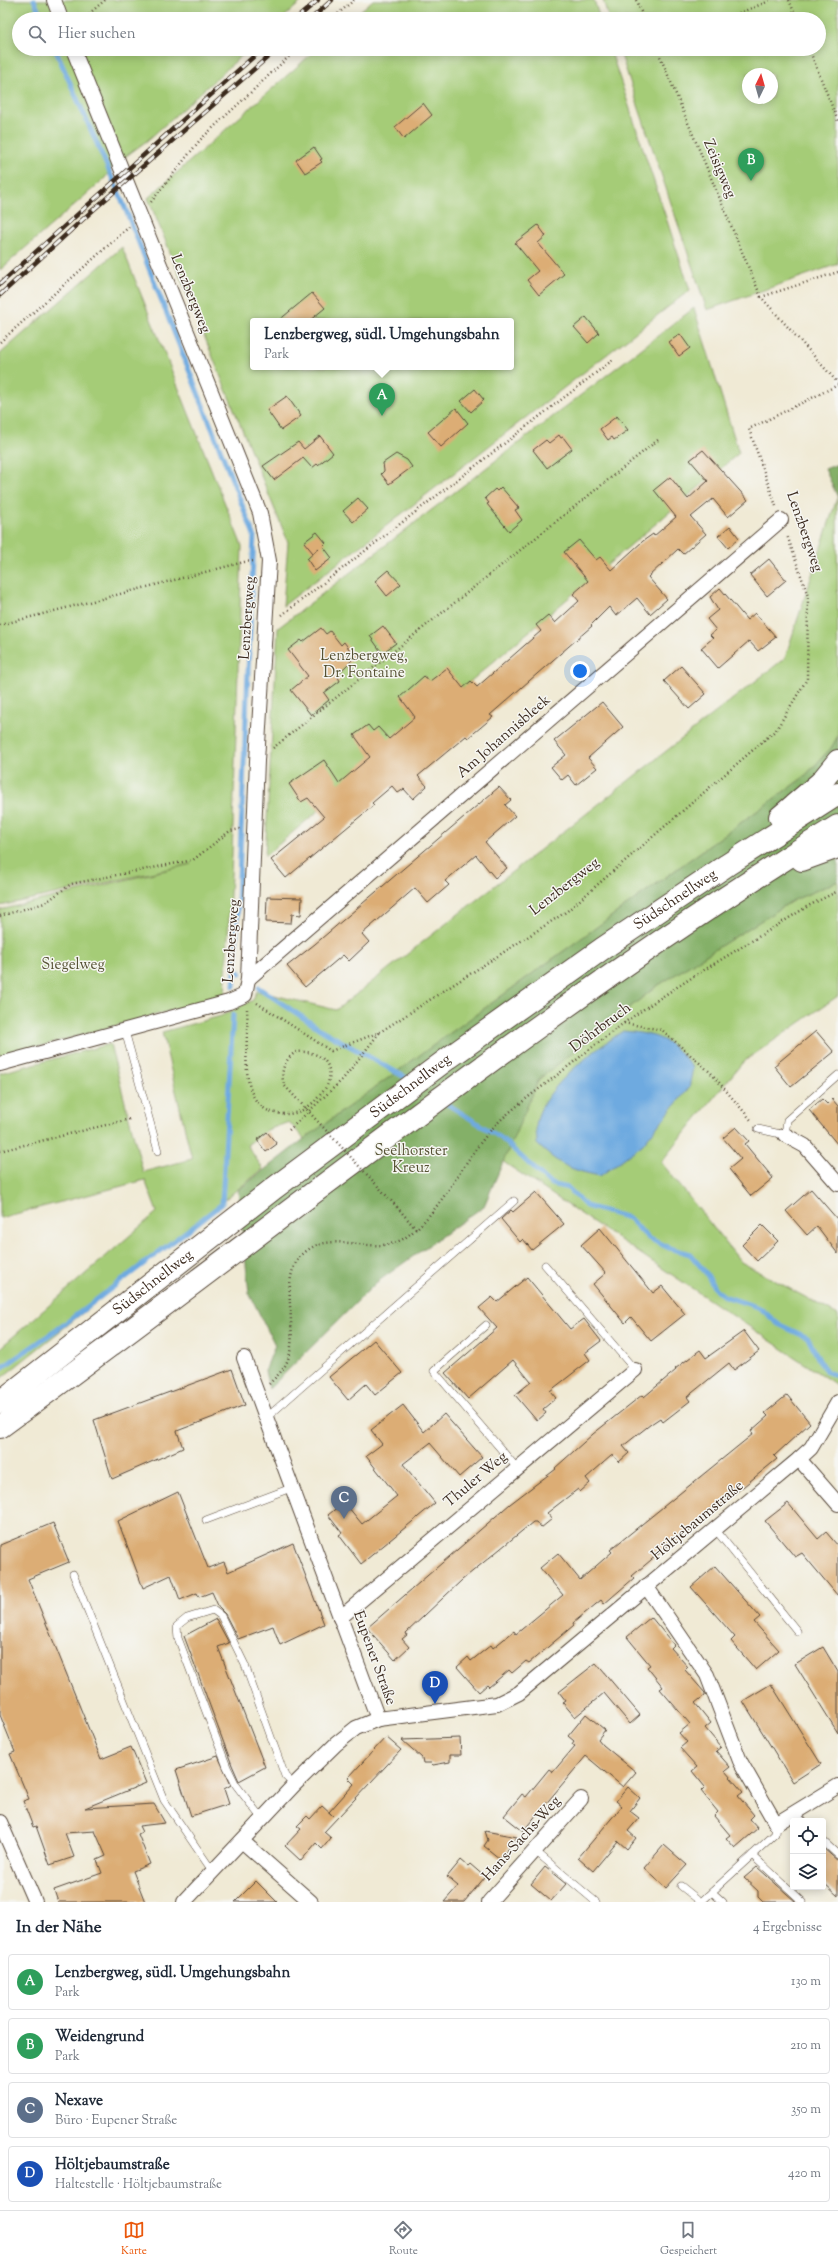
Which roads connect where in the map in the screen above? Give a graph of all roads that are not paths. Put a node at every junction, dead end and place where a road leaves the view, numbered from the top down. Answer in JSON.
{"nodes":[{"id":1,"x":54,"y":0,"type":"edge"},
{"id":2,"x":58,"y":12,"type":"edge"},
{"id":3,"x":76,"y":56,"type":"edge"},
{"id":4,"x":781,"y":520,"type":"road end"},
{"id":5,"x":838,"y":761,"type":"edge"},
{"id":6,"x":838,"y":794,"type":"edge"},
{"id":7,"x":838,"y":826,"type":"edge"},
{"id":8,"x":838,"y":847,"type":"edge"},
{"id":9,"x":727,"y":864,"type":"junction"},
{"id":10,"x":762,"y":875,"type":"junction"},
{"id":11,"x":248,"y":979,"type":"junction"},
{"id":12,"x":126,"y":1031,"type":"junction"},
{"id":13,"x":0,"y":1064,"type":"edge"},
{"id":14,"x":838,"y":1075,"type":"edge"},
{"id":15,"x":758,"y":1129,"type":"road end"},
{"id":16,"x":785,"y":1134,"type":"junction"},
{"id":17,"x":158,"y":1151,"type":"dead end"},
{"id":18,"x":838,"y":1184,"type":"edge"},
{"id":19,"x":514,"y":1201,"type":"dead end"},
{"id":20,"x":545,"y":1265,"type":"dead end"},
{"id":21,"x":486,"y":1325,"type":"dead end"},
{"id":22,"x":244,"y":1358,"type":"dead end"},
{"id":23,"x":635,"y":1370,"type":"joint"},
{"id":24,"x":0,"y":1402,"type":"edge"},
{"id":25,"x":838,"y":1402,"type":"edge"},
{"id":26,"x":265,"y":1419,"type":"junction"},
{"id":27,"x":0,"y":1427,"type":"edge"},
{"id":28,"x":799,"y":1459,"type":"junction"},
{"id":29,"x":517,"y":1468,"type":"junction"},
{"id":30,"x":291,"y":1488,"type":"junction"},
{"id":31,"x":838,"y":1504,"type":"edge"},
{"id":32,"x":206,"y":1520,"type":"dead end"},
{"id":33,"x":715,"y":1528,"type":"junction"},
{"id":34,"x":73,"y":1574,"type":"dead end"},
{"id":35,"x":646,"y":1586,"type":"junction"},
{"id":36,"x":340,"y":1618,"type":"junction"},
{"id":37,"x":797,"y":1631,"type":"dead end"},
{"id":38,"x":378,"y":1719,"type":"junction"},
{"id":39,"x":294,"y":1785,"type":"junction"},
{"id":40,"x":838,"y":1786,"type":"edge"},
{"id":41,"x":582,"y":1799,"type":"dead end"},
{"id":42,"x":798,"y":1817,"type":"edge"},
{"id":43,"x":262,"y":1819,"type":"junction"},
{"id":44,"x":0,"y":1822,"type":"edge"},
{"id":45,"x":776,"y":1824,"type":"junction"},
{"id":46,"x":242,"y":1842,"type":"junction"},
{"id":47,"x":826,"y":1844,"type":"edge"},
{"id":48,"x":534,"y":1850,"type":"junction"},
{"id":49,"x":752,"y":1855,"type":"junction"},
{"id":50,"x":838,"y":1855,"type":"edge"},
{"id":51,"x":213,"y":1872,"type":"junction"},
{"id":52,"x":681,"y":1886,"type":"dead end"},
{"id":53,"x":712,"y":1892,"type":"junction"},
{"id":54,"x":35,"y":1902,"type":"edge"},
{"id":55,"x":184,"y":1902,"type":"edge"},
{"id":56,"x":311,"y":1902,"type":"edge"},
{"id":57,"x":489,"y":1902,"type":"edge"},
{"id":58,"x":596,"y":1902,"type":"edge"},
{"id":59,"x":701,"y":1902,"type":"edge"},
{"id":60,"x":724,"y":1902,"type":"edge"},
{"id":61,"x":803,"y":1902,"type":"edge"}],
"edges":[{"from":1,"to":2,"type":"street"},
{"from":3,"to":11,"type":"street","name":"Lenzbergweg"},
{"from":4,"to":11,"type":"street","name":"Am Johannisbleek"},
{"from":5,"to":9,"type":"highway"},
{"from":6,"to":9,"type":"highway","name":"Südschnellweg"},
{"from":7,"to":10,"type":"highway","name":"Südschnellweg"},
{"from":8,"to":10,"type":"highway"},
{"from":9,"to":24,"type":"highway","name":"Südschnellweg"},
{"from":10,"to":27,"type":"highway","name":"Südschnellweg"},
{"from":11,"to":12,"type":"street","name":"Lenzbergweg"},
{"from":12,"to":13,"type":"street"},
{"from":12,"to":17,"type":"lane"},
{"from":14,"to":16,"type":"lane"},
{"from":15,"to":16,"type":"lane"},
{"from":16,"to":18,"type":"street"},
{"from":19,"to":26,"type":"lane"},
{"from":20,"to":23,"type":"lane"},
{"from":21,"to":29,"type":"lane"},
{"from":22,"to":26,"type":"street","name":"Eupener Straße"},
{"from":23,"to":29,"type":"street","name":"Thuler Weg"},
{"from":25,"to":28,"type":"street","name":"Höltjebaumstraße"},
{"from":26,"to":30,"type":"street","name":"Eupener Straße"},
{"from":28,"to":31,"type":"street"},
{"from":28,"to":33,"type":"street","name":"Höltjebaumstraße"},
{"from":29,"to":36,"type":"street","name":"Thuler Weg"},
{"from":30,"to":32,"type":"lane"},
{"from":30,"to":36,"type":"street","name":"Eupener Straße"},
{"from":33,"to":35,"type":"street","name":"Höltjebaumstraße"},
{"from":33,"to":37,"type":"lane"},
{"from":34,"to":51,"type":"lane"},
{"from":35,"to":38,"type":"street","name":"Höltjebaumstraße"},
{"from":35,"to":45,"type":"street"},
{"from":36,"to":38,"type":"street","name":"Eupener Straße"},
{"from":38,"to":39,"type":"street","name":"Eupener Straße"},
{"from":39,"to":43,"type":"street","name":"Eupener Straße"},
{"from":39,"to":43,"type":"lane"},
{"from":40,"to":42,"type":"street"},
{"from":41,"to":48,"type":"street","name":"Hans-Sachs-Weg"},
{"from":42,"to":45,"type":"street"},
{"from":43,"to":46,"type":"street","name":"Eupener Straße"},
{"from":44,"to":54,"type":"street"},
{"from":45,"to":49,"type":"lane"},
{"from":46,"to":51,"type":"street","name":"Eupener Straße"},
{"from":46,"to":56,"type":"street"},
{"from":47,"to":50,"type":"lane"},
{"from":48,"to":57,"type":"street","name":"Hans-Sachs-Weg"},
{"from":48,"to":58,"type":"lane"},
{"from":49,"to":53,"type":"lane"},
{"from":49,"to":61,"type":"lane"},
{"from":51,"to":55,"type":"street","name":"Eupener Straße"},
{"from":52,"to":59,"type":"lane"},
{"from":53,"to":59,"type":"lane"},
{"from":53,"to":60,"type":"lane"}]}
